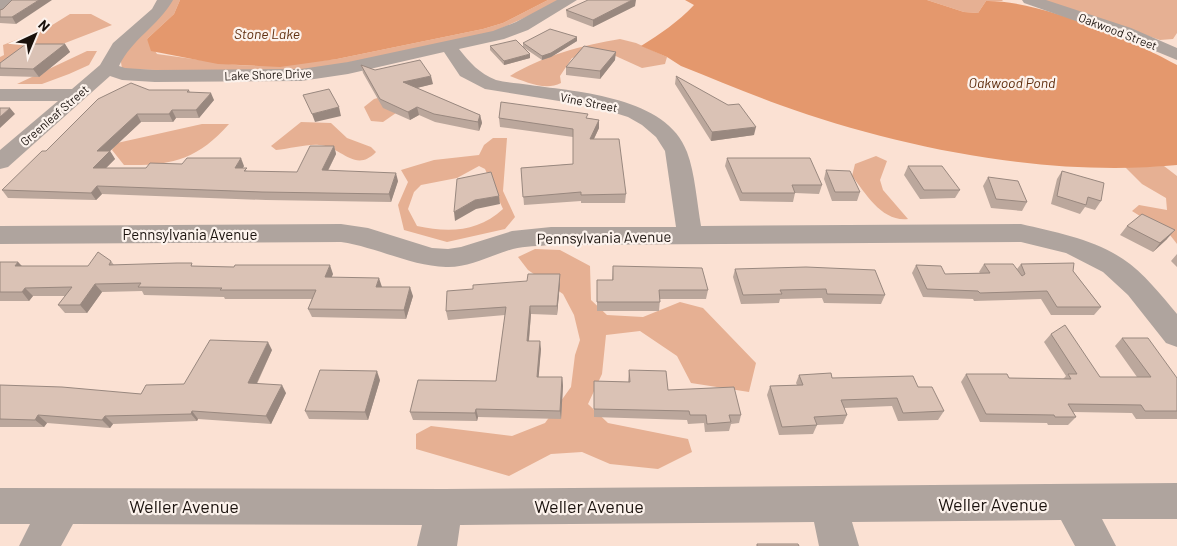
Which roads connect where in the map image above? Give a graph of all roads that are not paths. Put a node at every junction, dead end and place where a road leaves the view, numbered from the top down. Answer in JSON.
{"nodes":[{"id":1,"x":165,"y":0,"type":"edge"},
{"id":2,"x":569,"y":0,"type":"edge"},
{"id":3,"x":1030,"y":0,"type":"edge"},
{"id":4,"x":448,"y":46,"type":"junction"},
{"id":5,"x":1177,"y":55,"type":"edge"},
{"id":6,"x":108,"y":68,"type":"junction"},
{"id":7,"x":0,"y":95,"type":"edge"},
{"id":8,"x":75,"y":95,"type":"junction"},
{"id":9,"x":2,"y":158,"type":"edge"},
{"id":10,"x":0,"y":235,"type":"edge"},
{"id":11,"x":690,"y":235,"type":"junction"},
{"id":12,"x":1177,"y":334,"type":"edge"},
{"id":13,"x":1177,"y":501,"type":"edge"},
{"id":14,"x":1072,"y":503,"type":"junction"},
{"id":15,"x":829,"y":505,"type":"junction"},
{"id":16,"x":0,"y":506,"type":"edge"},
{"id":17,"x":64,"y":506,"type":"junction"},
{"id":18,"x":444,"y":507,"type":"junction"},
{"id":19,"x":39,"y":546,"type":"edge"},
{"id":20,"x":437,"y":546,"type":"edge"},
{"id":21,"x":839,"y":546,"type":"edge"},
{"id":22,"x":1096,"y":546,"type":"edge"}],
"edges":[{"from":1,"to":6,"type":"street"},
{"from":2,"to":4,"type":"street","name":"Lake Shore Drive"},
{"from":3,"to":5,"type":"street","name":"Oakwood Street"},
{"from":4,"to":6,"type":"street","name":"Lake Shore Drive"},
{"from":4,"to":11,"type":"street","name":"Vine Street"},
{"from":6,"to":8,"type":"street","name":"Greenleaf Street"},
{"from":7,"to":8,"type":"street"},
{"from":8,"to":9,"type":"street","name":"Greenleaf Street"},
{"from":10,"to":11,"type":"street","name":"Pennsylvania Avenue"},
{"from":11,"to":12,"type":"street","name":"Pennsylvania Avenue"},
{"from":13,"to":14,"type":"street","name":"Weller Avenue"},
{"from":14,"to":15,"type":"street","name":"Weller Avenue"},
{"from":14,"to":22,"type":"street"},
{"from":15,"to":18,"type":"street","name":"Weller Avenue"},
{"from":15,"to":21,"type":"street"},
{"from":16,"to":17,"type":"street","name":"Weller Avenue"},
{"from":17,"to":18,"type":"street","name":"Weller Avenue"},
{"from":17,"to":19,"type":"street"},
{"from":18,"to":20,"type":"street"}]}
